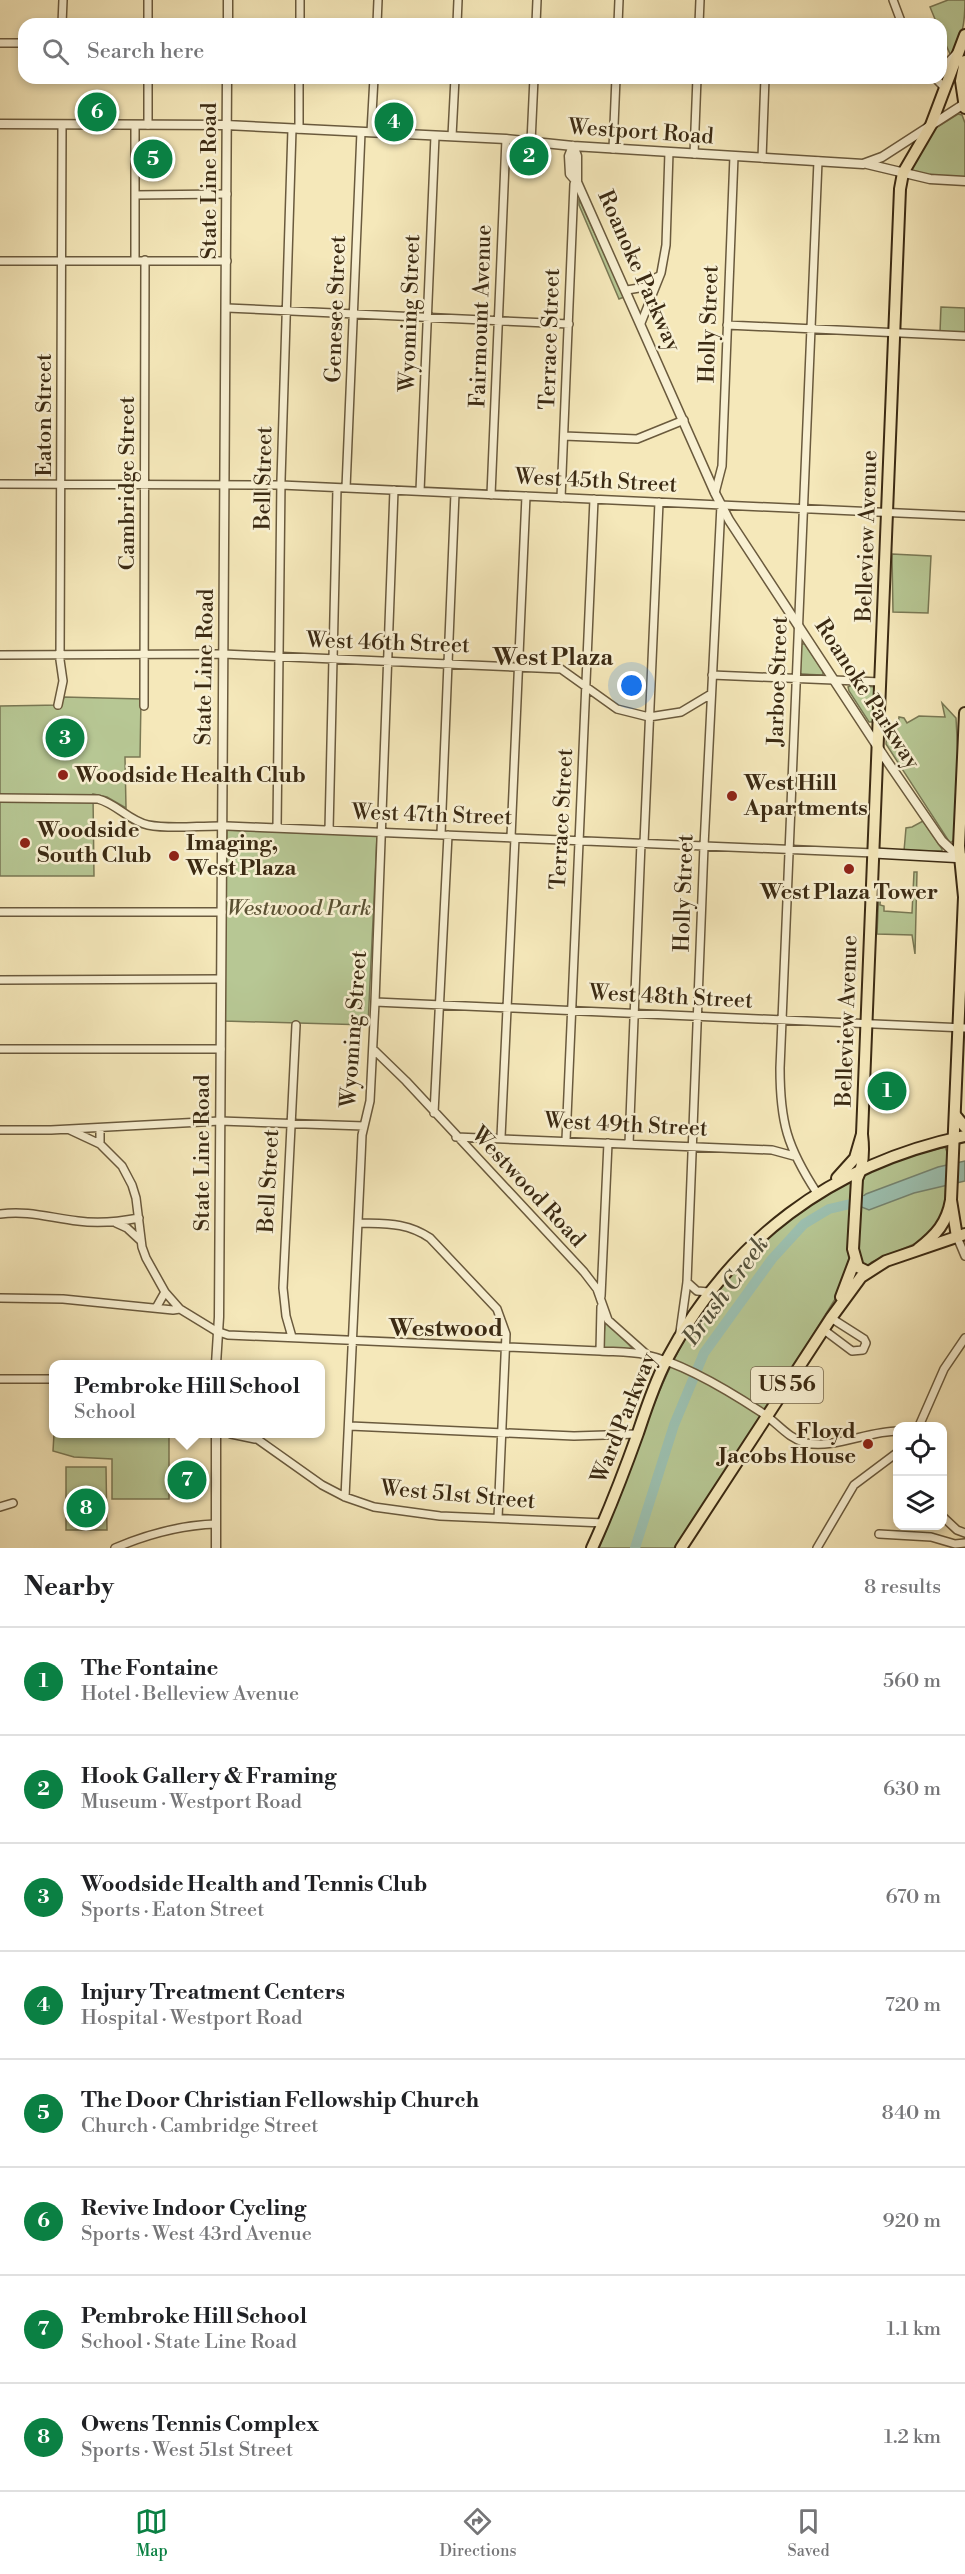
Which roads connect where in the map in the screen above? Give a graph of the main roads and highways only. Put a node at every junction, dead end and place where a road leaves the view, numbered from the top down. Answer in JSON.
{"nodes":[{"id":1,"x":965,"y":34,"type":"edge"},
{"id":2,"x":965,"y":61,"type":"edge"},
{"id":3,"x":947,"y":83,"type":"edge"},
{"id":4,"x":946,"y":84,"type":"edge"},
{"id":5,"x":965,"y":105,"type":"edge"},
{"id":6,"x":965,"y":713,"type":"edge"},
{"id":7,"x":874,"y":852,"type":"junction"},
{"id":8,"x":963,"y":859,"type":"edge"},
{"id":9,"x":964,"y":904,"type":"edge"},
{"id":10,"x":962,"y":1028,"type":"edge"},
{"id":11,"x":956,"y":1115,"type":"junction"},
{"id":12,"x":965,"y":1127,"type":"edge"},
{"id":13,"x":862,"y":1134,"type":"junction"},
{"id":14,"x":960,"y":1137,"type":"edge"},
{"id":15,"x":861,"y":1171,"type":"junction"},
{"id":16,"x":831,"y":1185,"type":"junction"},
{"id":17,"x":951,"y":1195,"type":"junction"},
{"id":18,"x":955,"y":1217,"type":"junction"},
{"id":19,"x":965,"y":1224,"type":"edge"},
{"id":20,"x":961,"y":1236,"type":"edge"},
{"id":21,"x":918,"y":1249,"type":"junction"},
{"id":22,"x":855,"y":1260,"type":"junction"},
{"id":23,"x":868,"y":1272,"type":"junction"},
{"id":24,"x":833,"y":1315,"type":"junction"},
{"id":25,"x":592,"y":1548,"type":"edge"},
{"id":26,"x":681,"y":1548,"type":"edge"}],
"edges":[{"from":1,"to":3,"type":"main road","name":"Belleview Avenue"},
{"from":2,"to":5,"type":"main road"},
{"from":4,"to":7,"type":"main road","name":"Belleview Avenue"},
{"from":6,"to":8,"type":"main road"},
{"from":7,"to":8,"type":"main road","name":"West 47th Street"},
{"from":7,"to":13,"type":"main road","name":"Belleview Avenue"},
{"from":8,"to":9,"type":"main road"},
{"from":9,"to":10,"type":"main road","number":"US 56"},
{"from":10,"to":11,"type":"main road","number":"US 56"},
{"from":11,"to":12,"type":"main road"},
{"from":11,"to":14,"type":"main road","number":"US 56"},
{"from":13,"to":15,"type":"main road","name":"Belleview Avenue"},
{"from":13,"to":16,"type":"main road"},
{"from":14,"to":15,"type":"main road","name":"Ward Parkway"},
{"from":14,"to":17,"type":"main road","number":"US 56"},
{"from":15,"to":16,"type":"main road","name":"Ward Parkway"},
{"from":15,"to":22,"type":"main road","name":"Belleview Avenue"},
{"from":16,"to":25,"type":"main road","name":"Ward Parkway"},
{"from":17,"to":18,"type":"main road"},
{"from":17,"to":21,"type":"main road","number":"US 56"},
{"from":18,"to":19,"type":"main road"},
{"from":18,"to":20,"type":"main road"},
{"from":20,"to":21,"type":"main road"},
{"from":21,"to":23,"type":"main road","number":"US 56"},
{"from":22,"to":23,"type":"main road"},
{"from":22,"to":24,"type":"main road"},
{"from":23,"to":24,"type":"main road","number":"US 56"},
{"from":24,"to":26,"type":"main road","number":"US 56"}]}
